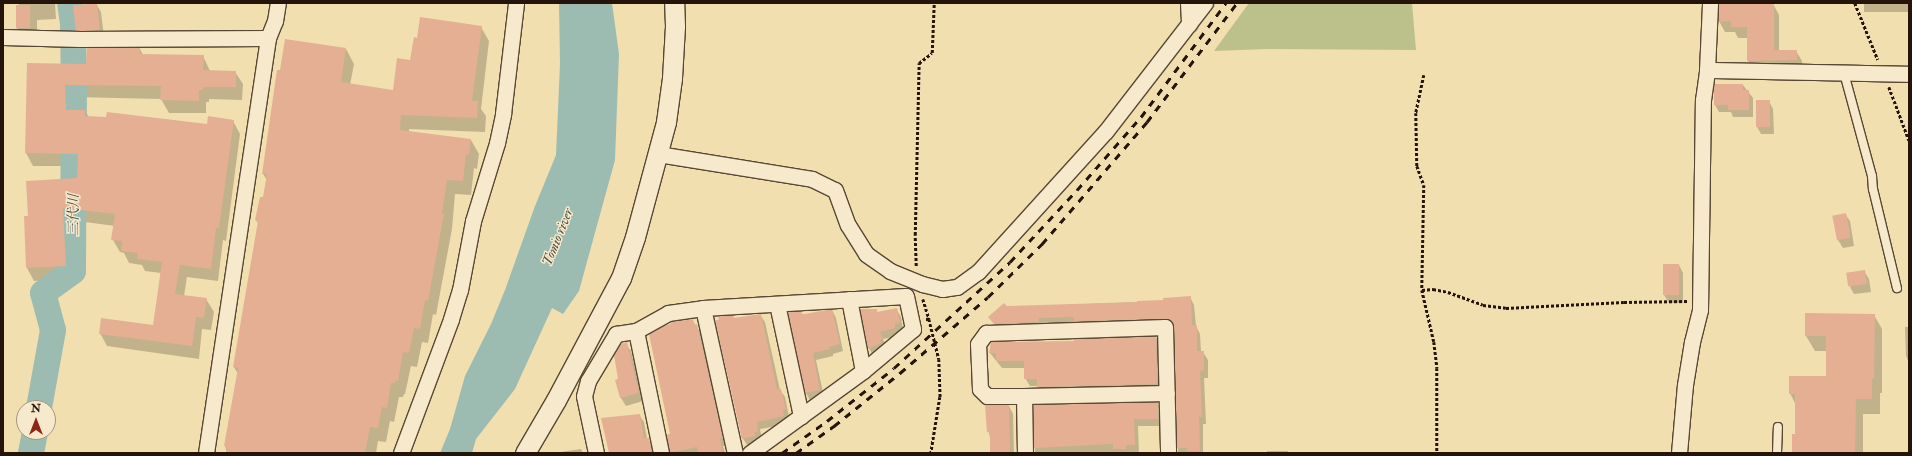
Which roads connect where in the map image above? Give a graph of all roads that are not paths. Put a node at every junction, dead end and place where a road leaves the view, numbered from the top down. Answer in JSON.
{"nodes":[{"id":1,"x":278,"y":3,"type":"edge"},
{"id":2,"x":516,"y":3,"type":"edge"},
{"id":3,"x":674,"y":3,"type":"edge"},
{"id":4,"x":1188,"y":3,"type":"edge"},
{"id":5,"x":1205,"y":3,"type":"edge"},
{"id":6,"x":1710,"y":3,"type":"edge"},
{"id":7,"x":1189,"y":24,"type":"junction"},
{"id":8,"x":3,"y":37,"type":"edge"},
{"id":9,"x":268,"y":38,"type":"junction"},
{"id":10,"x":1707,"y":70,"type":"junction"},
{"id":11,"x":1844,"y":73,"type":"junction"},
{"id":12,"x":1909,"y":74,"type":"edge"},
{"id":13,"x":658,"y":154,"type":"junction"},
{"id":14,"x":1897,"y":288,"type":"dead end"},
{"id":15,"x":849,"y":299,"type":"junction"},
{"id":16,"x":777,"y":304,"type":"junction"},
{"id":17,"x":703,"y":308,"type":"junction"},
{"id":18,"x":636,"y":331,"type":"junction"},
{"id":19,"x":863,"y":371,"type":"junction"},
{"id":20,"x":1167,"y":393,"type":"junction"},
{"id":21,"x":1024,"y":396,"type":"junction"},
{"id":22,"x":801,"y":416,"type":"junction"},
{"id":23,"x":1778,"y":427,"type":"dead end"},
{"id":24,"x":206,"y":453,"type":"edge"},
{"id":25,"x":401,"y":453,"type":"edge"},
{"id":26,"x":525,"y":453,"type":"edge"},
{"id":27,"x":596,"y":453,"type":"edge"},
{"id":28,"x":662,"y":453,"type":"edge"},
{"id":29,"x":735,"y":453,"type":"edge"},
{"id":30,"x":750,"y":453,"type":"edge"},
{"id":31,"x":1025,"y":453,"type":"edge"},
{"id":32,"x":1168,"y":453,"type":"edge"},
{"id":33,"x":1679,"y":453,"type":"edge"},
{"id":34,"x":1777,"y":453,"type":"edge"}],
"edges":[{"from":1,"to":9,"type":"street"},
{"from":2,"to":25,"type":"street"},
{"from":3,"to":13,"type":"street"},
{"from":4,"to":7,"type":"street"},
{"from":5,"to":7,"type":"street"},
{"from":6,"to":10,"type":"street"},
{"from":7,"to":13,"type":"street"},
{"from":8,"to":9,"type":"street"},
{"from":9,"to":24,"type":"street"},
{"from":10,"to":11,"type":"street"},
{"from":10,"to":33,"type":"street"},
{"from":11,"to":12,"type":"street"},
{"from":11,"to":14,"type":"lane"},
{"from":13,"to":26,"type":"street"},
{"from":15,"to":16,"type":"street"},
{"from":15,"to":19,"type":"street"},
{"from":15,"to":19,"type":"street"},
{"from":16,"to":17,"type":"street"},
{"from":16,"to":22,"type":"street"},
{"from":17,"to":18,"type":"street"},
{"from":17,"to":29,"type":"street"},
{"from":18,"to":27,"type":"street"},
{"from":18,"to":28,"type":"street"},
{"from":19,"to":22,"type":"street"},
{"from":20,"to":21,"type":"street"},
{"from":20,"to":21,"type":"street"},
{"from":20,"to":32,"type":"street"},
{"from":21,"to":31,"type":"street"},
{"from":22,"to":30,"type":"street"},
{"from":23,"to":34,"type":"lane"}]}
